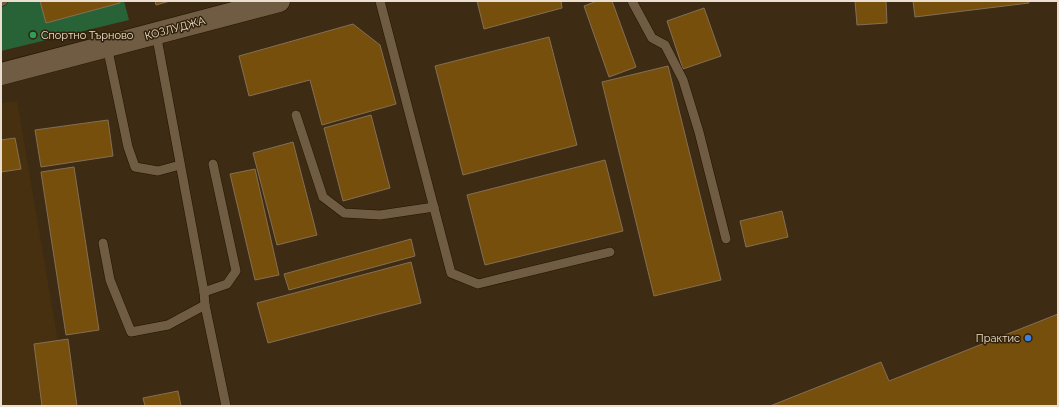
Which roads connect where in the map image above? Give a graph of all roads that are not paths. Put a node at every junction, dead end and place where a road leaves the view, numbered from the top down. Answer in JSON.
{"nodes":[{"id":1,"x":279,"y":1,"type":"edge"},
{"id":2,"x":380,"y":1,"type":"edge"},
{"id":3,"x":632,"y":1,"type":"edge"},
{"id":4,"x":156,"y":33,"type":"junction"},
{"id":5,"x":107,"y":46,"type":"junction"},
{"id":6,"x":1,"y":74,"type":"edge"},
{"id":7,"x":296,"y":115,"type":"dead end"},
{"id":8,"x":213,"y":164,"type":"dead end"},
{"id":9,"x":180,"y":165,"type":"junction"},
{"id":10,"x":434,"y":207,"type":"junction"},
{"id":11,"x":726,"y":239,"type":"dead end"},
{"id":12,"x":103,"y":243,"type":"dead end"},
{"id":13,"x":610,"y":252,"type":"dead end"},
{"id":14,"x":204,"y":292,"type":"junction"},
{"id":15,"x":205,"y":305,"type":"junction"},
{"id":16,"x":226,"y":406,"type":"edge"}],
"edges":[{"from":1,"to":4,"type":"main road","name":"КОЗЛУДЖА"},
{"from":2,"to":10,"type":"lane"},
{"from":3,"to":11,"type":"lane"},
{"from":4,"to":5,"type":"main road","name":"КОЗЛУДЖА"},
{"from":4,"to":9,"type":"lane"},
{"from":5,"to":6,"type":"main road","name":"КОЗЛУДЖА"},
{"from":5,"to":9,"type":"lane"},
{"from":7,"to":10,"type":"lane"},
{"from":8,"to":14,"type":"lane"},
{"from":9,"to":14,"type":"lane"},
{"from":10,"to":13,"type":"lane"},
{"from":12,"to":15,"type":"lane"},
{"from":14,"to":15,"type":"lane"},
{"from":15,"to":16,"type":"lane"}]}
